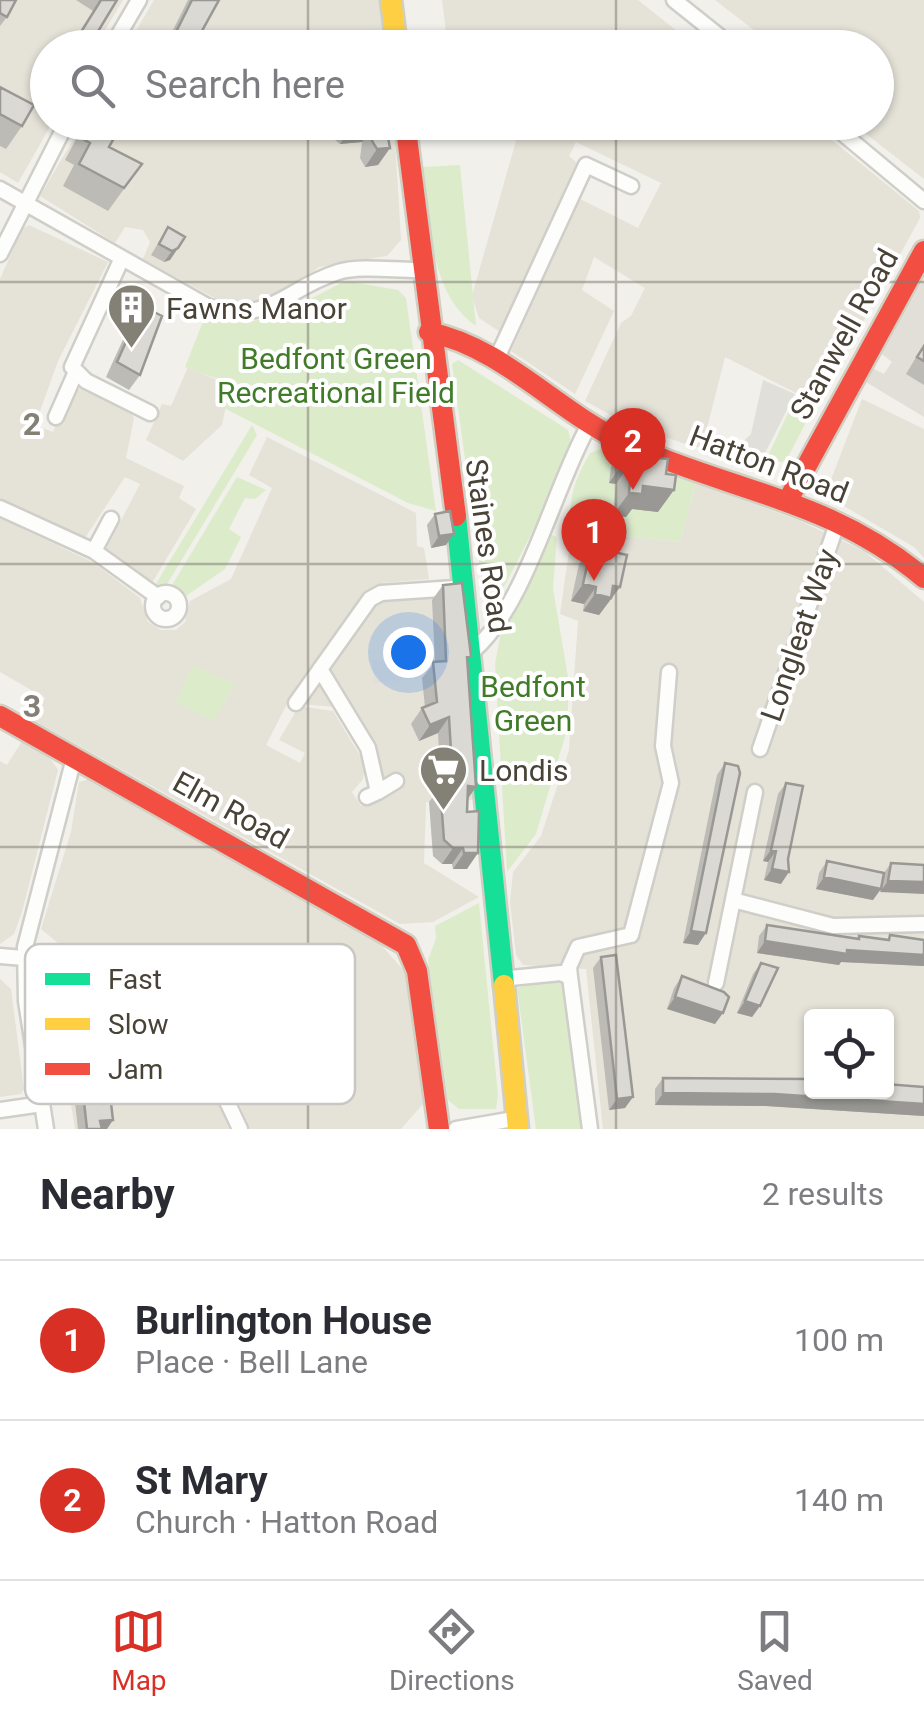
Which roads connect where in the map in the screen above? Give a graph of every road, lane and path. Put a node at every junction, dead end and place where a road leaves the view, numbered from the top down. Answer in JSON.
{"nodes":[{"id":1,"x":139,"y":0,"type":"edge"},
{"id":2,"x":391,"y":0,"type":"edge"},
{"id":3,"x":674,"y":0,"type":"edge"},
{"id":4,"x":122,"y":30,"type":"edge"},
{"id":5,"x":395,"y":30,"type":"edge"},
{"id":6,"x":712,"y":30,"type":"edge"},
{"id":7,"x":56,"y":140,"type":"edge"},
{"id":8,"x":408,"y":140,"type":"edge"},
{"id":9,"x":851,"y":140,"type":"edge"},
{"id":10,"x":631,"y":186,"type":"dead end"},
{"id":11,"x":0,"y":189,"type":"edge"},
{"id":12,"x":921,"y":196,"type":"edge"},
{"id":13,"x":23,"y":202,"type":"junction"},
{"id":14,"x":924,"y":251,"type":"edge"},
{"id":15,"x":0,"y":254,"type":"edge"},
{"id":16,"x":122,"y":258,"type":"junction"},
{"id":17,"x":423,"y":270,"type":"junction"},
{"id":18,"x":429,"y":332,"type":"junction"},
{"id":19,"x":496,"y":360,"type":"junction"},
{"id":20,"x":76,"y":374,"type":"junction"},
{"id":21,"x":150,"y":413,"type":"dead end"},
{"id":22,"x":56,"y":417,"type":"dead end"},
{"id":23,"x":589,"y":426,"type":"junction"},
{"id":24,"x":788,"y":500,"type":"junction"},
{"id":25,"x":0,"y":508,"type":"edge"},
{"id":26,"x":111,"y":519,"type":"dead end"},
{"id":27,"x":838,"y":521,"type":"junction"},
{"id":28,"x":94,"y":550,"type":"junction"},
{"id":29,"x":924,"y":578,"type":"edge"},
{"id":30,"x":465,"y":586,"type":"junction"},
{"id":31,"x":158,"y":596,"type":"dead end"},
{"id":32,"x":472,"y":651,"type":"junction"},
{"id":33,"x":320,"y":669,"type":"junction"},
{"id":34,"x":670,"y":672,"type":"dead end"},
{"id":35,"x":296,"y":702,"type":"dead end"},
{"id":36,"x":0,"y":716,"type":"edge"},
{"id":37,"x":760,"y":749,"type":"dead end"},
{"id":38,"x":74,"y":758,"type":"junction"},
{"id":39,"x":396,"y":781,"type":"dead end"},
{"id":40,"x":755,"y":792,"type":"dead end"},
{"id":41,"x":733,"y":900,"type":"junction"},
{"id":42,"x":924,"y":924,"type":"edge"},
{"id":43,"x":28,"y":944,"type":"edge"},
{"id":44,"x":0,"y":956,"type":"edge"},
{"id":45,"x":25,"y":956,"type":"edge"},
{"id":46,"x":24,"y":960,"type":"junction"},
{"id":47,"x":570,"y":977,"type":"junction"},
{"id":48,"x":501,"y":979,"type":"junction"},
{"id":49,"x":25,"y":980,"type":"edge"},
{"id":50,"x":716,"y":984,"type":"edge"},
{"id":51,"x":42,"y":1104,"type":"joint"},
{"id":52,"x":228,"y":1104,"type":"edge"},
{"id":53,"x":0,"y":1110,"type":"edge"},
{"id":54,"x":516,"y":1124,"type":"edge"},
{"id":55,"x":46,"y":1129,"type":"edge"},
{"id":56,"x":240,"y":1129,"type":"edge"},
{"id":57,"x":439,"y":1129,"type":"edge"},
{"id":58,"x":456,"y":1129,"type":"edge"},
{"id":59,"x":590,"y":1129,"type":"edge"}],
"edges":[{"from":1,"to":4,"type":"street"},
{"from":2,"to":5,"type":"street"},
{"from":3,"to":6,"type":"street"},
{"from":7,"to":13,"type":"street"},
{"from":8,"to":17,"type":"street","name":"Staines Road"},
{"from":9,"to":12,"type":"street"},
{"from":10,"to":19,"type":"street"},
{"from":11,"to":13,"type":"street"},
{"from":13,"to":15,"type":"street"},
{"from":13,"to":16,"type":"street"},
{"from":14,"to":24,"type":"street","name":"Stanwell Road"},
{"from":16,"to":17,"type":"street"},
{"from":16,"to":20,"type":"street"},
{"from":17,"to":18,"type":"street","name":"Staines Road"},
{"from":18,"to":19,"type":"street","name":"Hatton Road"},
{"from":18,"to":30,"type":"street","name":"Staines Road"},
{"from":19,"to":23,"type":"street","name":"Hatton Road"},
{"from":20,"to":21,"type":"street"},
{"from":20,"to":22,"type":"street"},
{"from":23,"to":24,"type":"street","name":"Hatton Road"},
{"from":23,"to":32,"type":"street"},
{"from":24,"to":27,"type":"street","name":"Hatton Road"},
{"from":25,"to":28,"type":"street"},
{"from":26,"to":28,"type":"street"},
{"from":27,"to":29,"type":"street","name":"Hatton Road"},
{"from":27,"to":37,"type":"street","name":"Longleat Way"},
{"from":28,"to":31,"type":"street"},
{"from":30,"to":32,"type":"street","name":"Staines Road"},
{"from":30,"to":33,"type":"street"},
{"from":32,"to":48,"type":"street","name":"Staines Road"},
{"from":33,"to":35,"type":"street"},
{"from":33,"to":39,"type":"street"},
{"from":34,"to":47,"type":"street"},
{"from":36,"to":38,"type":"street","name":"Elm Road"},
{"from":38,"to":43,"type":"street"},
{"from":38,"to":57,"type":"street","name":"Elm Road"},
{"from":40,"to":41,"type":"street"},
{"from":41,"to":42,"type":"street"},
{"from":41,"to":50,"type":"street"},
{"from":44,"to":46,"type":"street"},
{"from":45,"to":46,"type":"street"},
{"from":46,"to":49,"type":"street"},
{"from":47,"to":48,"type":"street"},
{"from":47,"to":59,"type":"street"},
{"from":48,"to":54,"type":"street","name":"Staines Road"},
{"from":51,"to":53,"type":"street"},
{"from":51,"to":55,"type":"street"},
{"from":52,"to":56,"type":"street"},
{"from":54,"to":58,"type":"street"}]}
